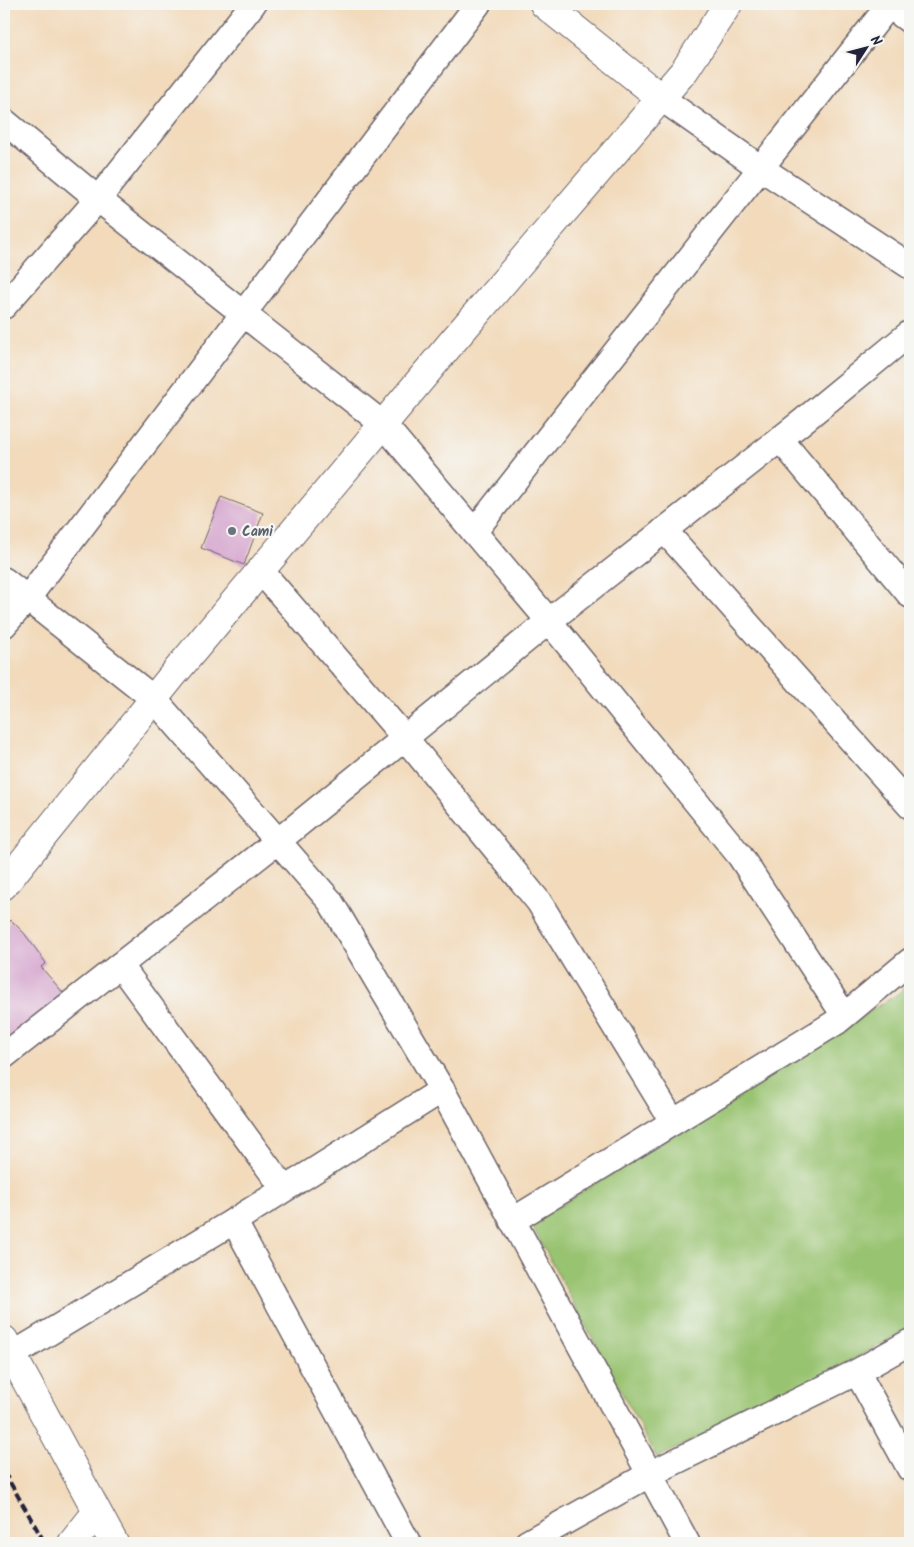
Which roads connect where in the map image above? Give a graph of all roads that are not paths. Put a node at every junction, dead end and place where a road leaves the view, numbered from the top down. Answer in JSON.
{"nodes":[{"id":1,"x":253,"y":4,"type":"edge"},
{"id":2,"x":478,"y":4,"type":"edge"},
{"id":3,"x":544,"y":4,"type":"edge"},
{"id":4,"x":728,"y":4,"type":"edge"},
{"id":5,"x":889,"y":4,"type":"edge"},
{"id":6,"x":910,"y":21,"type":"edge"},
{"id":7,"x":661,"y":98,"type":"junction"},
{"id":8,"x":4,"y":121,"type":"edge"},
{"id":9,"x":759,"y":167,"type":"junction"},
{"id":10,"x":98,"y":199,"type":"junction"},
{"id":11,"x":910,"y":266,"type":"edge"},
{"id":12,"x":4,"y":306,"type":"edge"},
{"id":13,"x":242,"y":313,"type":"junction"},
{"id":14,"x":910,"y":333,"type":"edge"},
{"id":15,"x":384,"y":425,"type":"junction"},
{"id":16,"x":780,"y":439,"type":"junction"},
{"id":17,"x":664,"y":530,"type":"junction"},
{"id":18,"x":474,"y":532,"type":"junction"},
{"id":19,"x":261,"y":572,"type":"junction"},
{"id":20,"x":4,"y":580,"type":"edge"},
{"id":21,"x":910,"y":595,"type":"edge"},
{"id":22,"x":27,"y":599,"type":"junction"},
{"id":23,"x":548,"y":621,"type":"junction"},
{"id":24,"x":4,"y":624,"type":"edge"},
{"id":25,"x":154,"y":699,"type":"junction"},
{"id":26,"x":405,"y":738,"type":"junction"},
{"id":27,"x":910,"y":806,"type":"edge"},
{"id":28,"x":278,"y":841,"type":"junction"},
{"id":29,"x":4,"y":885,"type":"edge"},
{"id":30,"x":910,"y":961,"type":"edge"},
{"id":31,"x":120,"y":965,"type":"junction"},
{"id":32,"x":844,"y":1015,"type":"junction"},
{"id":33,"x":4,"y":1056,"type":"edge"},
{"id":34,"x":442,"y":1090,"type":"junction"},
{"id":35,"x":673,"y":1122,"type":"junction"},
{"id":36,"x":284,"y":1189,"type":"junction"},
{"id":37,"x":234,"y":1220,"type":"junction"},
{"id":38,"x":512,"y":1221,"type":"junction"},
{"id":39,"x":910,"y":1342,"type":"edge"},
{"id":40,"x":8,"y":1347,"type":"edge"},
{"id":41,"x":857,"y":1372,"type":"junction"},
{"id":42,"x":910,"y":1469,"type":"edge"},
{"id":43,"x":650,"y":1474,"type":"junction"},
{"id":44,"x":96,"y":1513,"type":"junction"},
{"id":45,"x":72,"y":1543,"type":"edge"},
{"id":46,"x":114,"y":1543,"type":"edge"},
{"id":47,"x":408,"y":1543,"type":"edge"},
{"id":48,"x":528,"y":1543,"type":"edge"},
{"id":49,"x":687,"y":1543,"type":"edge"}],
"edges":[{"from":1,"to":10,"type":"street"},
{"from":2,"to":13,"type":"street"},
{"from":3,"to":7,"type":"street"},
{"from":4,"to":7,"type":"street"},
{"from":5,"to":6,"type":"street"},
{"from":5,"to":9,"type":"street"},
{"from":7,"to":9,"type":"street"},
{"from":7,"to":15,"type":"street"},
{"from":8,"to":10,"type":"street"},
{"from":9,"to":11,"type":"street"},
{"from":9,"to":18,"type":"street"},
{"from":10,"to":12,"type":"street"},
{"from":10,"to":13,"type":"street"},
{"from":13,"to":15,"type":"street"},
{"from":13,"to":22,"type":"street"},
{"from":14,"to":16,"type":"street"},
{"from":15,"to":18,"type":"street"},
{"from":15,"to":19,"type":"street"},
{"from":16,"to":17,"type":"street"},
{"from":16,"to":21,"type":"street"},
{"from":17,"to":23,"type":"street"},
{"from":17,"to":27,"type":"street"},
{"from":18,"to":23,"type":"street"},
{"from":19,"to":25,"type":"street"},
{"from":19,"to":26,"type":"street"},
{"from":20,"to":22,"type":"street"},
{"from":22,"to":24,"type":"street"},
{"from":22,"to":25,"type":"street"},
{"from":23,"to":26,"type":"street"},
{"from":23,"to":32,"type":"street"},
{"from":25,"to":28,"type":"street"},
{"from":25,"to":29,"type":"street"},
{"from":26,"to":28,"type":"street"},
{"from":26,"to":35,"type":"street"},
{"from":28,"to":31,"type":"street"},
{"from":28,"to":34,"type":"street"},
{"from":30,"to":32,"type":"street"},
{"from":31,"to":33,"type":"street"},
{"from":31,"to":36,"type":"street"},
{"from":32,"to":35,"type":"street"},
{"from":34,"to":36,"type":"street"},
{"from":34,"to":38,"type":"street"},
{"from":35,"to":38,"type":"street"},
{"from":36,"to":37,"type":"street"},
{"from":37,"to":40,"type":"street"},
{"from":37,"to":47,"type":"street"},
{"from":38,"to":43,"type":"street"},
{"from":39,"to":41,"type":"street"},
{"from":40,"to":44,"type":"street"},
{"from":41,"to":42,"type":"street"},
{"from":41,"to":43,"type":"street"},
{"from":43,"to":48,"type":"street"},
{"from":43,"to":49,"type":"street"},
{"from":44,"to":45,"type":"street"},
{"from":44,"to":46,"type":"street"}]}
